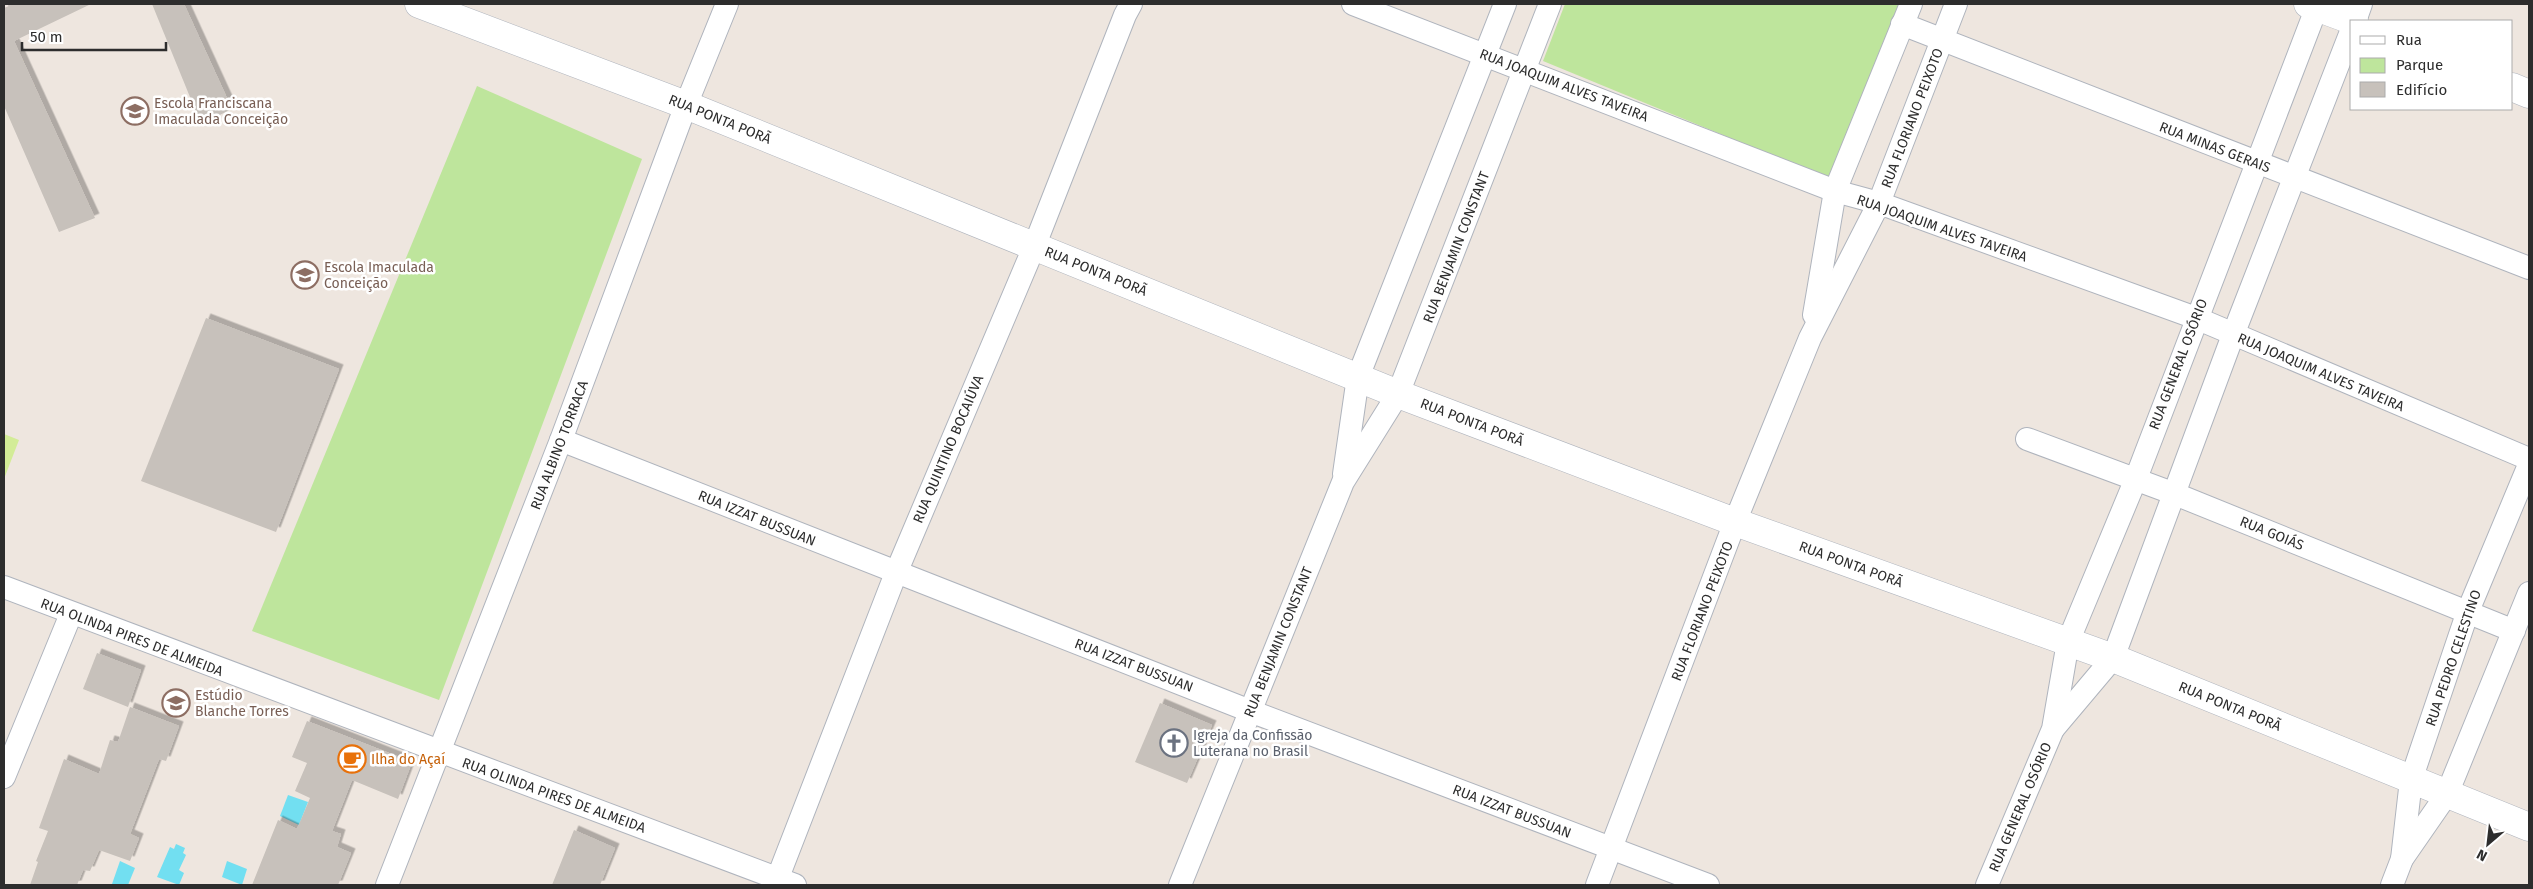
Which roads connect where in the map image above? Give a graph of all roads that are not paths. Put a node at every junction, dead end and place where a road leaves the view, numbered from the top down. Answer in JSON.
{"nodes":[{"id":1,"x":419,"y":4,"type":"edge"},
{"id":2,"x":727,"y":4,"type":"edge"},
{"id":3,"x":1352,"y":4,"type":"edge"},
{"id":4,"x":1505,"y":4,"type":"edge"},
{"id":5,"x":1550,"y":4,"type":"edge"},
{"id":6,"x":1911,"y":4,"type":"edge"},
{"id":7,"x":1956,"y":4,"type":"edge"},
{"id":8,"x":2362,"y":4,"type":"edge"},
{"id":9,"x":2314,"y":5,"type":"edge"},
{"id":10,"x":1127,"y":7,"type":"edge"},
{"id":11,"x":2352,"y":20,"type":"edge"},
{"id":12,"x":2354,"y":20,"type":"edge"},
{"id":13,"x":1902,"y":24,"type":"junction"},
{"id":14,"x":2350,"y":34,"type":"edge"},
{"id":15,"x":1942,"y":40,"type":"junction"},
{"id":16,"x":1485,"y":54,"type":"junction"},
{"id":17,"x":1525,"y":70,"type":"junction"},
{"id":18,"x":2513,"y":87,"type":"edge"},
{"id":19,"x":2529,"y":94,"type":"edge"},
{"id":20,"x":686,"y":105,"type":"junction"},
{"id":21,"x":2256,"y":163,"type":"junction"},
{"id":22,"x":2296,"y":178,"type":"junction"},
{"id":23,"x":1835,"y":192,"type":"junction"},
{"id":24,"x":1879,"y":203,"type":"junction"},
{"id":25,"x":1034,"y":247,"type":"junction"},
{"id":26,"x":2529,"y":268,"type":"edge"},
{"id":27,"x":2196,"y":318,"type":"junction"},
{"id":28,"x":2233,"y":335,"type":"junction"},
{"id":29,"x":1810,"y":338,"type":"junction"},
{"id":30,"x":1358,"y":377,"type":"junction"},
{"id":31,"x":1398,"y":394,"type":"junction"},
{"id":32,"x":2028,"y":439,"type":"dead end"},
{"id":33,"x":561,"y":440,"type":"junction"},
{"id":34,"x":2529,"y":459,"type":"edge"},
{"id":35,"x":2529,"y":465,"type":"edge"},
{"id":36,"x":2134,"y":480,"type":"junction"},
{"id":37,"x":1342,"y":482,"type":"junction"},
{"id":38,"x":2175,"y":494,"type":"junction"},
{"id":39,"x":1735,"y":522,"type":"junction"},
{"id":40,"x":896,"y":573,"type":"junction"},
{"id":41,"x":4,"y":587,"type":"edge"},
{"id":42,"x":2529,"y":593,"type":"edge"},
{"id":43,"x":2468,"y":611,"type":"junction"},
{"id":44,"x":70,"y":614,"type":"junction"},
{"id":45,"x":2514,"y":631,"type":"junction"},
{"id":46,"x":2068,"y":642,"type":"junction"},
{"id":47,"x":2113,"y":658,"type":"junction"},
{"id":48,"x":1250,"y":711,"type":"junction"},
{"id":49,"x":2053,"y":729,"type":"junction"},
{"id":50,"x":441,"y":753,"type":"junction"},
{"id":51,"x":4,"y":778,"type":"edge"},
{"id":52,"x":2411,"y":780,"type":"junction"},
{"id":53,"x":2447,"y":794,"type":"junction"},
{"id":54,"x":2529,"y":828,"type":"edge"},
{"id":55,"x":1612,"y":850,"type":"junction"},
{"id":56,"x":2402,"y":859,"type":"junction"},
{"id":57,"x":782,"y":883,"type":"edge"},
{"id":58,"x":387,"y":885,"type":"edge"},
{"id":59,"x":1180,"y":885,"type":"edge"},
{"id":60,"x":1597,"y":885,"type":"edge"},
{"id":61,"x":1708,"y":885,"type":"edge"},
{"id":62,"x":1987,"y":885,"type":"edge"},
{"id":63,"x":2392,"y":885,"type":"edge"}],
"edges":[{"from":1,"to":20,"type":"street","name":"RUA PONTA PORÃ"},
{"from":2,"to":20,"type":"street","name":"RUA ALBINO TORRACA"},
{"from":3,"to":16,"type":"street","name":"RUA JOAQUIM ALVES TAVEIRA"},
{"from":4,"to":16,"type":"street","name":"RUA BENJAMIN CONSTANT"},
{"from":5,"to":17,"type":"street","name":"RUA BENJAMIN CONSTANT"},
{"from":6,"to":13,"type":"street","name":"RUA FLORIANO PEIXOTO"},
{"from":7,"to":15,"type":"street","name":"RUA FLORIANO PEIXOTO"},
{"from":8,"to":12,"type":"street"},
{"from":9,"to":11,"type":"street"},
{"from":9,"to":21,"type":"street","name":"RUA GENERAL OSÓRIO"},
{"from":10,"to":25,"type":"street","name":"RUA QUINTINO BOCAIÚVA"},
{"from":13,"to":15,"type":"street","name":"RUA MINAS GERAIS"},
{"from":13,"to":23,"type":"street","name":"RUA FLORIANO PEIXOTO"},
{"from":14,"to":22,"type":"street","name":"RUA GENERAL OSÓRIO"},
{"from":15,"to":21,"type":"street","name":"RUA MINAS GERAIS"},
{"from":15,"to":24,"type":"street","name":"RUA FLORIANO PEIXOTO"},
{"from":16,"to":17,"type":"street","name":"RUA JOAQUIM ALVES TAVEIRA"},
{"from":16,"to":30,"type":"street","name":"RUA BENJAMIN CONSTANT"},
{"from":17,"to":23,"type":"street","name":"RUA JOAQUIM ALVES TAVEIRA"},
{"from":17,"to":31,"type":"street","name":"RUA BENJAMIN CONSTANT"},
{"from":18,"to":19,"type":"street"},
{"from":20,"to":25,"type":"street","name":"RUA PONTA PORÃ"},
{"from":20,"to":33,"type":"street","name":"RUA ALBINO TORRACA"},
{"from":21,"to":22,"type":"street","name":"RUA MINAS GERAIS"},
{"from":21,"to":27,"type":"street","name":"RUA GENERAL OSÓRIO"},
{"from":22,"to":26,"type":"street","name":"RUA MINAS GERAIS"},
{"from":22,"to":28,"type":"street","name":"RUA GENERAL OSÓRIO"},
{"from":23,"to":24,"type":"street","name":"RUA JOAQUIM ALVES TAVEIRA"},
{"from":23,"to":29,"type":"street","name":"RUA FLORIANO PEIXOTO"},
{"from":24,"to":27,"type":"street","name":"RUA JOAQUIM ALVES TAVEIRA"},
{"from":24,"to":29,"type":"street","name":"RUA FLORIANO PEIXOTO"},
{"from":25,"to":30,"type":"street","name":"RUA PONTA PORÃ"},
{"from":25,"to":40,"type":"street","name":"RUA QUINTINO BOCAIÚVA"},
{"from":27,"to":28,"type":"street","name":"RUA JOAQUIM ALVES TAVEIRA"},
{"from":27,"to":36,"type":"street","name":"RUA GENERAL OSÓRIO"},
{"from":28,"to":34,"type":"street","name":"RUA JOAQUIM ALVES TAVEIRA"},
{"from":28,"to":38,"type":"street","name":"RUA GENERAL OSÓRIO"},
{"from":29,"to":39,"type":"street","name":"RUA FLORIANO PEIXOTO"},
{"from":30,"to":31,"type":"street","name":"RUA PONTA PORÃ"},
{"from":30,"to":37,"type":"street","name":"RUA BENJAMIN CONSTANT"},
{"from":31,"to":37,"type":"street","name":"RUA BENJAMIN CONSTANT"},
{"from":31,"to":39,"type":"street","name":"RUA PONTA PORÃ"},
{"from":32,"to":36,"type":"street","name":"RUA GOIÁS"},
{"from":33,"to":40,"type":"street","name":"RUA IZZAT BUSSUAN"},
{"from":33,"to":50,"type":"street","name":"RUA ALBINO TORRACA"},
{"from":35,"to":43,"type":"street","name":"RUA PEDRO CELESTINO"},
{"from":36,"to":38,"type":"street","name":"RUA GOIÁS"},
{"from":36,"to":46,"type":"street","name":"RUA GENERAL OSÓRIO"},
{"from":37,"to":48,"type":"street","name":"RUA BENJAMIN CONSTANT"},
{"from":38,"to":43,"type":"street","name":"RUA GOIÁS"},
{"from":38,"to":47,"type":"street","name":"RUA GENERAL OSÓRIO"},
{"from":39,"to":46,"type":"street","name":"RUA PONTA PORÃ"},
{"from":39,"to":55,"type":"street","name":"RUA FLORIANO PEIXOTO"},
{"from":40,"to":48,"type":"street","name":"RUA IZZAT BUSSUAN"},
{"from":40,"to":57,"type":"street","name":"RUA QUINTINO BOCAIÚVA"},
{"from":41,"to":44,"type":"street","name":"RUA OLINDA PIRES DE ALMEIDA"},
{"from":42,"to":45,"type":"street","name":"RUA PEDRO CELESTINO"},
{"from":43,"to":45,"type":"street","name":"RUA GOIÁS"},
{"from":43,"to":52,"type":"street","name":"RUA PEDRO CELESTINO"},
{"from":44,"to":50,"type":"street","name":"RUA OLINDA PIRES DE ALMEIDA"},
{"from":44,"to":51,"type":"street"},
{"from":45,"to":53,"type":"street","name":"RUA PEDRO CELESTINO"},
{"from":46,"to":47,"type":"street","name":"RUA PONTA PORÃ"},
{"from":46,"to":49,"type":"street","name":"RUA GENERAL OSÓRIO"},
{"from":47,"to":49,"type":"street","name":"RUA GENERAL OSÓRIO"},
{"from":47,"to":52,"type":"street","name":"RUA PONTA PORÃ"},
{"from":48,"to":55,"type":"street","name":"RUA IZZAT BUSSUAN"},
{"from":48,"to":59,"type":"street","name":"RUA BENJAMIN CONSTANT"},
{"from":49,"to":62,"type":"street","name":"RUA GENERAL OSÓRIO"},
{"from":50,"to":57,"type":"street","name":"RUA OLINDA PIRES DE ALMEIDA"},
{"from":50,"to":58,"type":"street","name":"RUA ALBINO TORRACA"},
{"from":52,"to":53,"type":"street","name":"RUA PONTA PORÃ"},
{"from":52,"to":56,"type":"street","name":"RUA PEDRO CELESTINO"},
{"from":53,"to":54,"type":"street","name":"RUA PONTA PORÃ"},
{"from":53,"to":56,"type":"street","name":"RUA PEDRO CELESTINO"},
{"from":55,"to":60,"type":"street","name":"RUA FLORIANO PEIXOTO"},
{"from":55,"to":61,"type":"street","name":"RUA IZZAT BUSSUAN"},
{"from":56,"to":63,"type":"street","name":"RUA PEDRO CELESTINO"}]}
